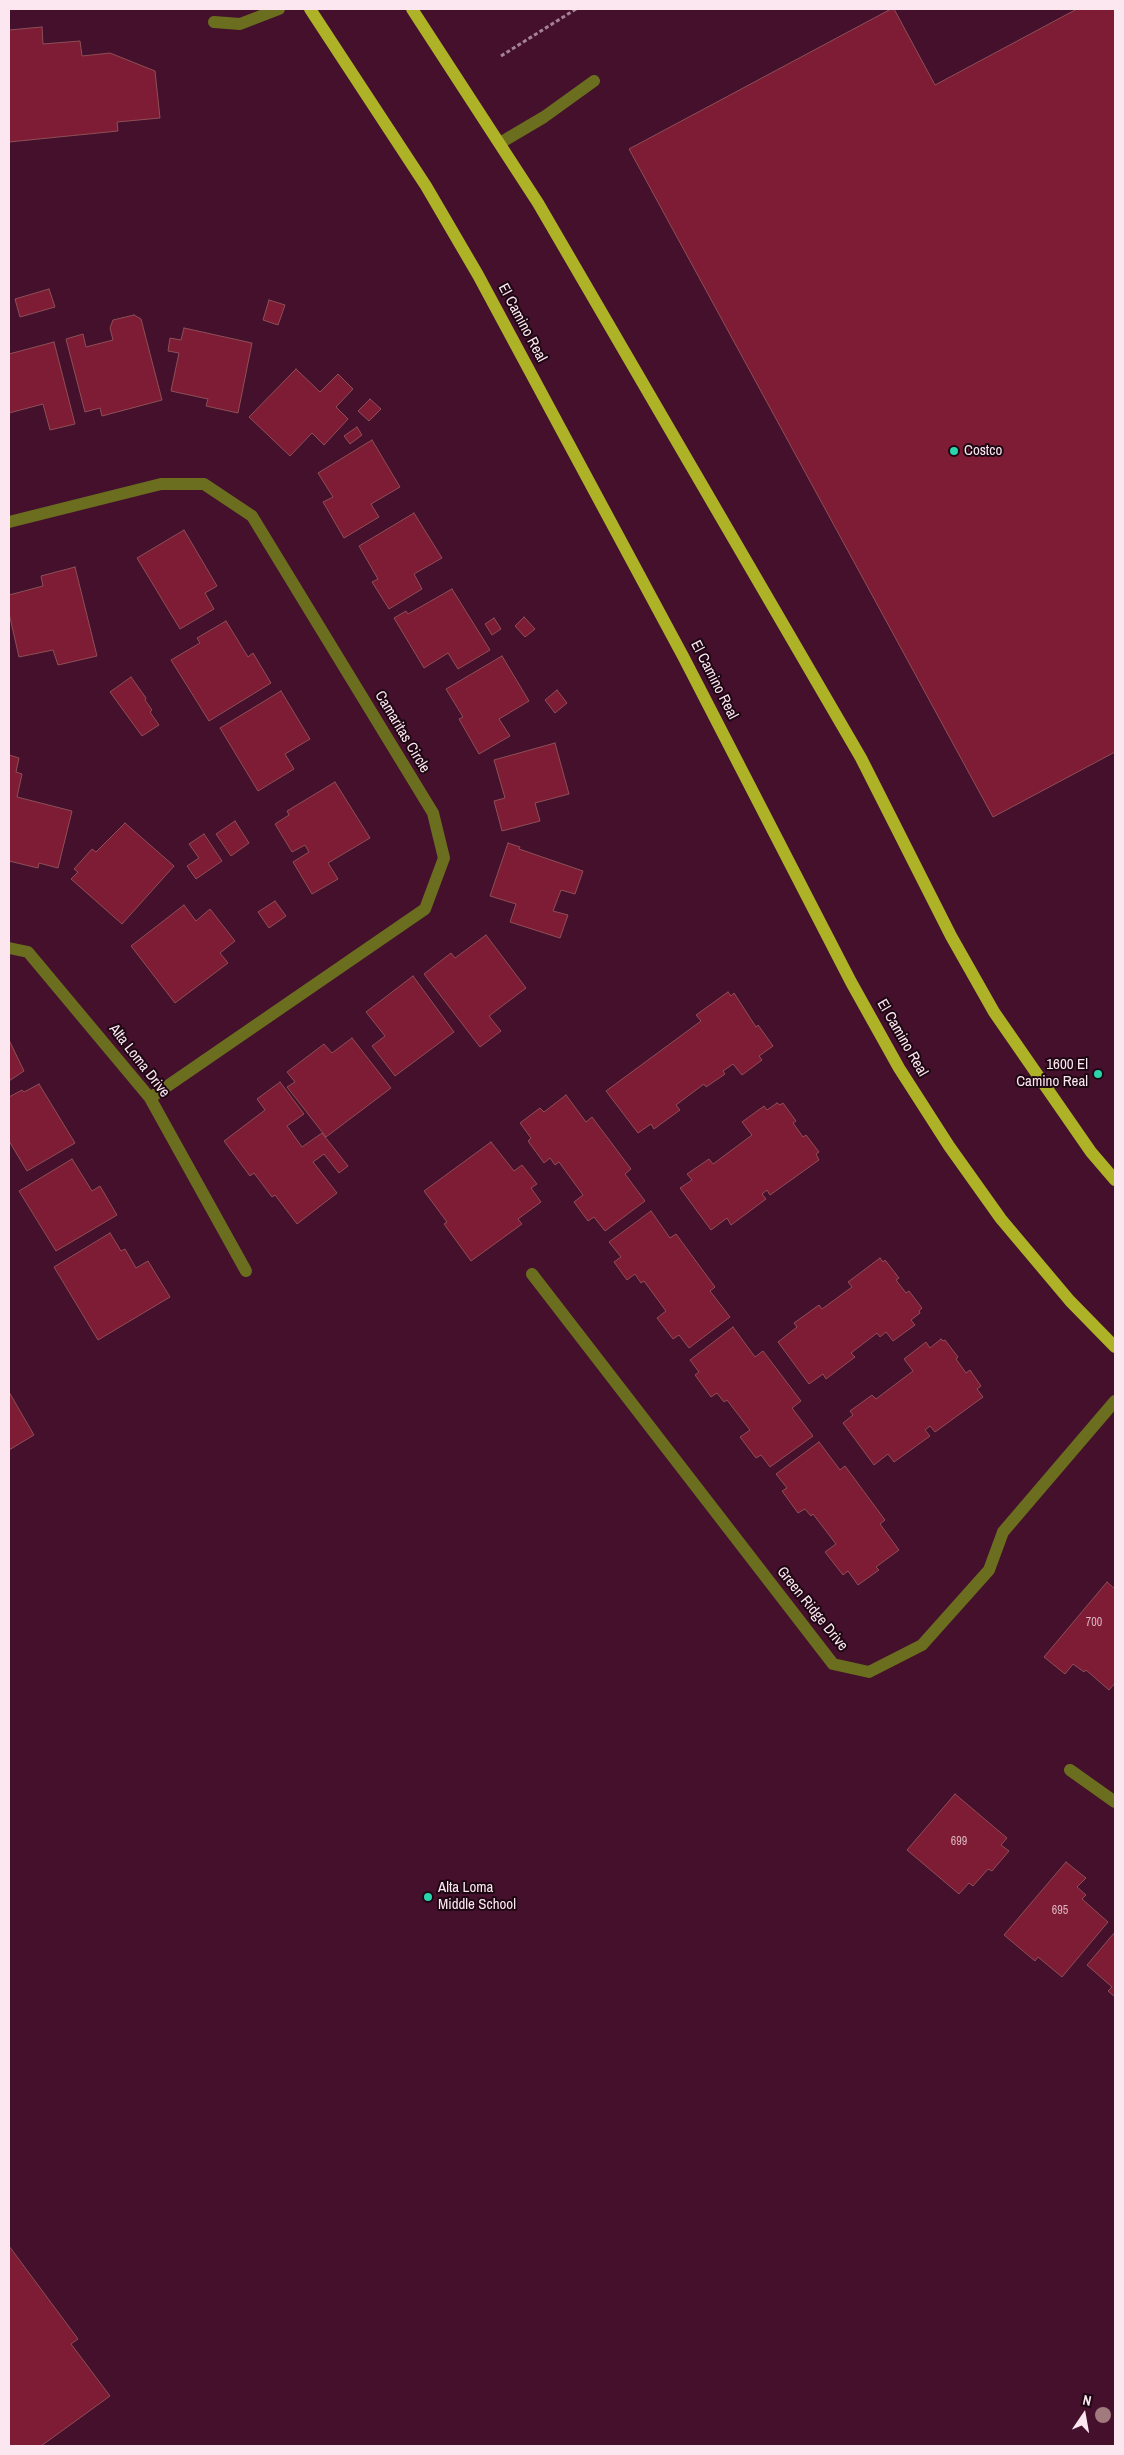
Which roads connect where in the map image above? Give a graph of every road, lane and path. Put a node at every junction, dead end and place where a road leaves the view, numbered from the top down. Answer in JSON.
{"nodes":[{"id":1,"x":279,"y":9,"type":"edge"},
{"id":2,"x":310,"y":9,"type":"edge"},
{"id":3,"x":576,"y":9,"type":"edge"},
{"id":4,"x":416,"y":11,"type":"edge"},
{"id":5,"x":214,"y":22,"type":"dead end"},
{"id":6,"x":501,"y":56,"type":"dead end"},
{"id":7,"x":594,"y":81,"type":"dead end"},
{"id":8,"x":500,"y":143,"type":"junction"},
{"id":9,"x":9,"y":522,"type":"edge"},
{"id":10,"x":9,"y":948,"type":"edge"},
{"id":11,"x":150,"y":1098,"type":"junction"},
{"id":12,"x":1115,"y":1180,"type":"edge"},
{"id":13,"x":246,"y":1271,"type":"dead end"},
{"id":14,"x":532,"y":1274,"type":"dead end"},
{"id":15,"x":1115,"y":1346,"type":"edge"},
{"id":16,"x":1115,"y":1401,"type":"edge"},
{"id":17,"x":1070,"y":1770,"type":"dead end"},
{"id":18,"x":1115,"y":1802,"type":"edge"}],
"edges":[{"from":1,"to":5,"type":"street"},
{"from":2,"to":15,"type":"main road","name":"El Camino Real"},
{"from":3,"to":6,"type":"path"},
{"from":4,"to":8,"type":"main road"},
{"from":7,"to":8,"type":"street"},
{"from":8,"to":12,"type":"main road"},
{"from":9,"to":11,"type":"street","name":"Camaritas Circle"},
{"from":10,"to":11,"type":"street","name":"Alta Loma Drive"},
{"from":11,"to":13,"type":"street","name":"Alta Loma Drive"},
{"from":14,"to":16,"type":"street","name":"Green Ridge Drive"},
{"from":17,"to":18,"type":"street"}]}
